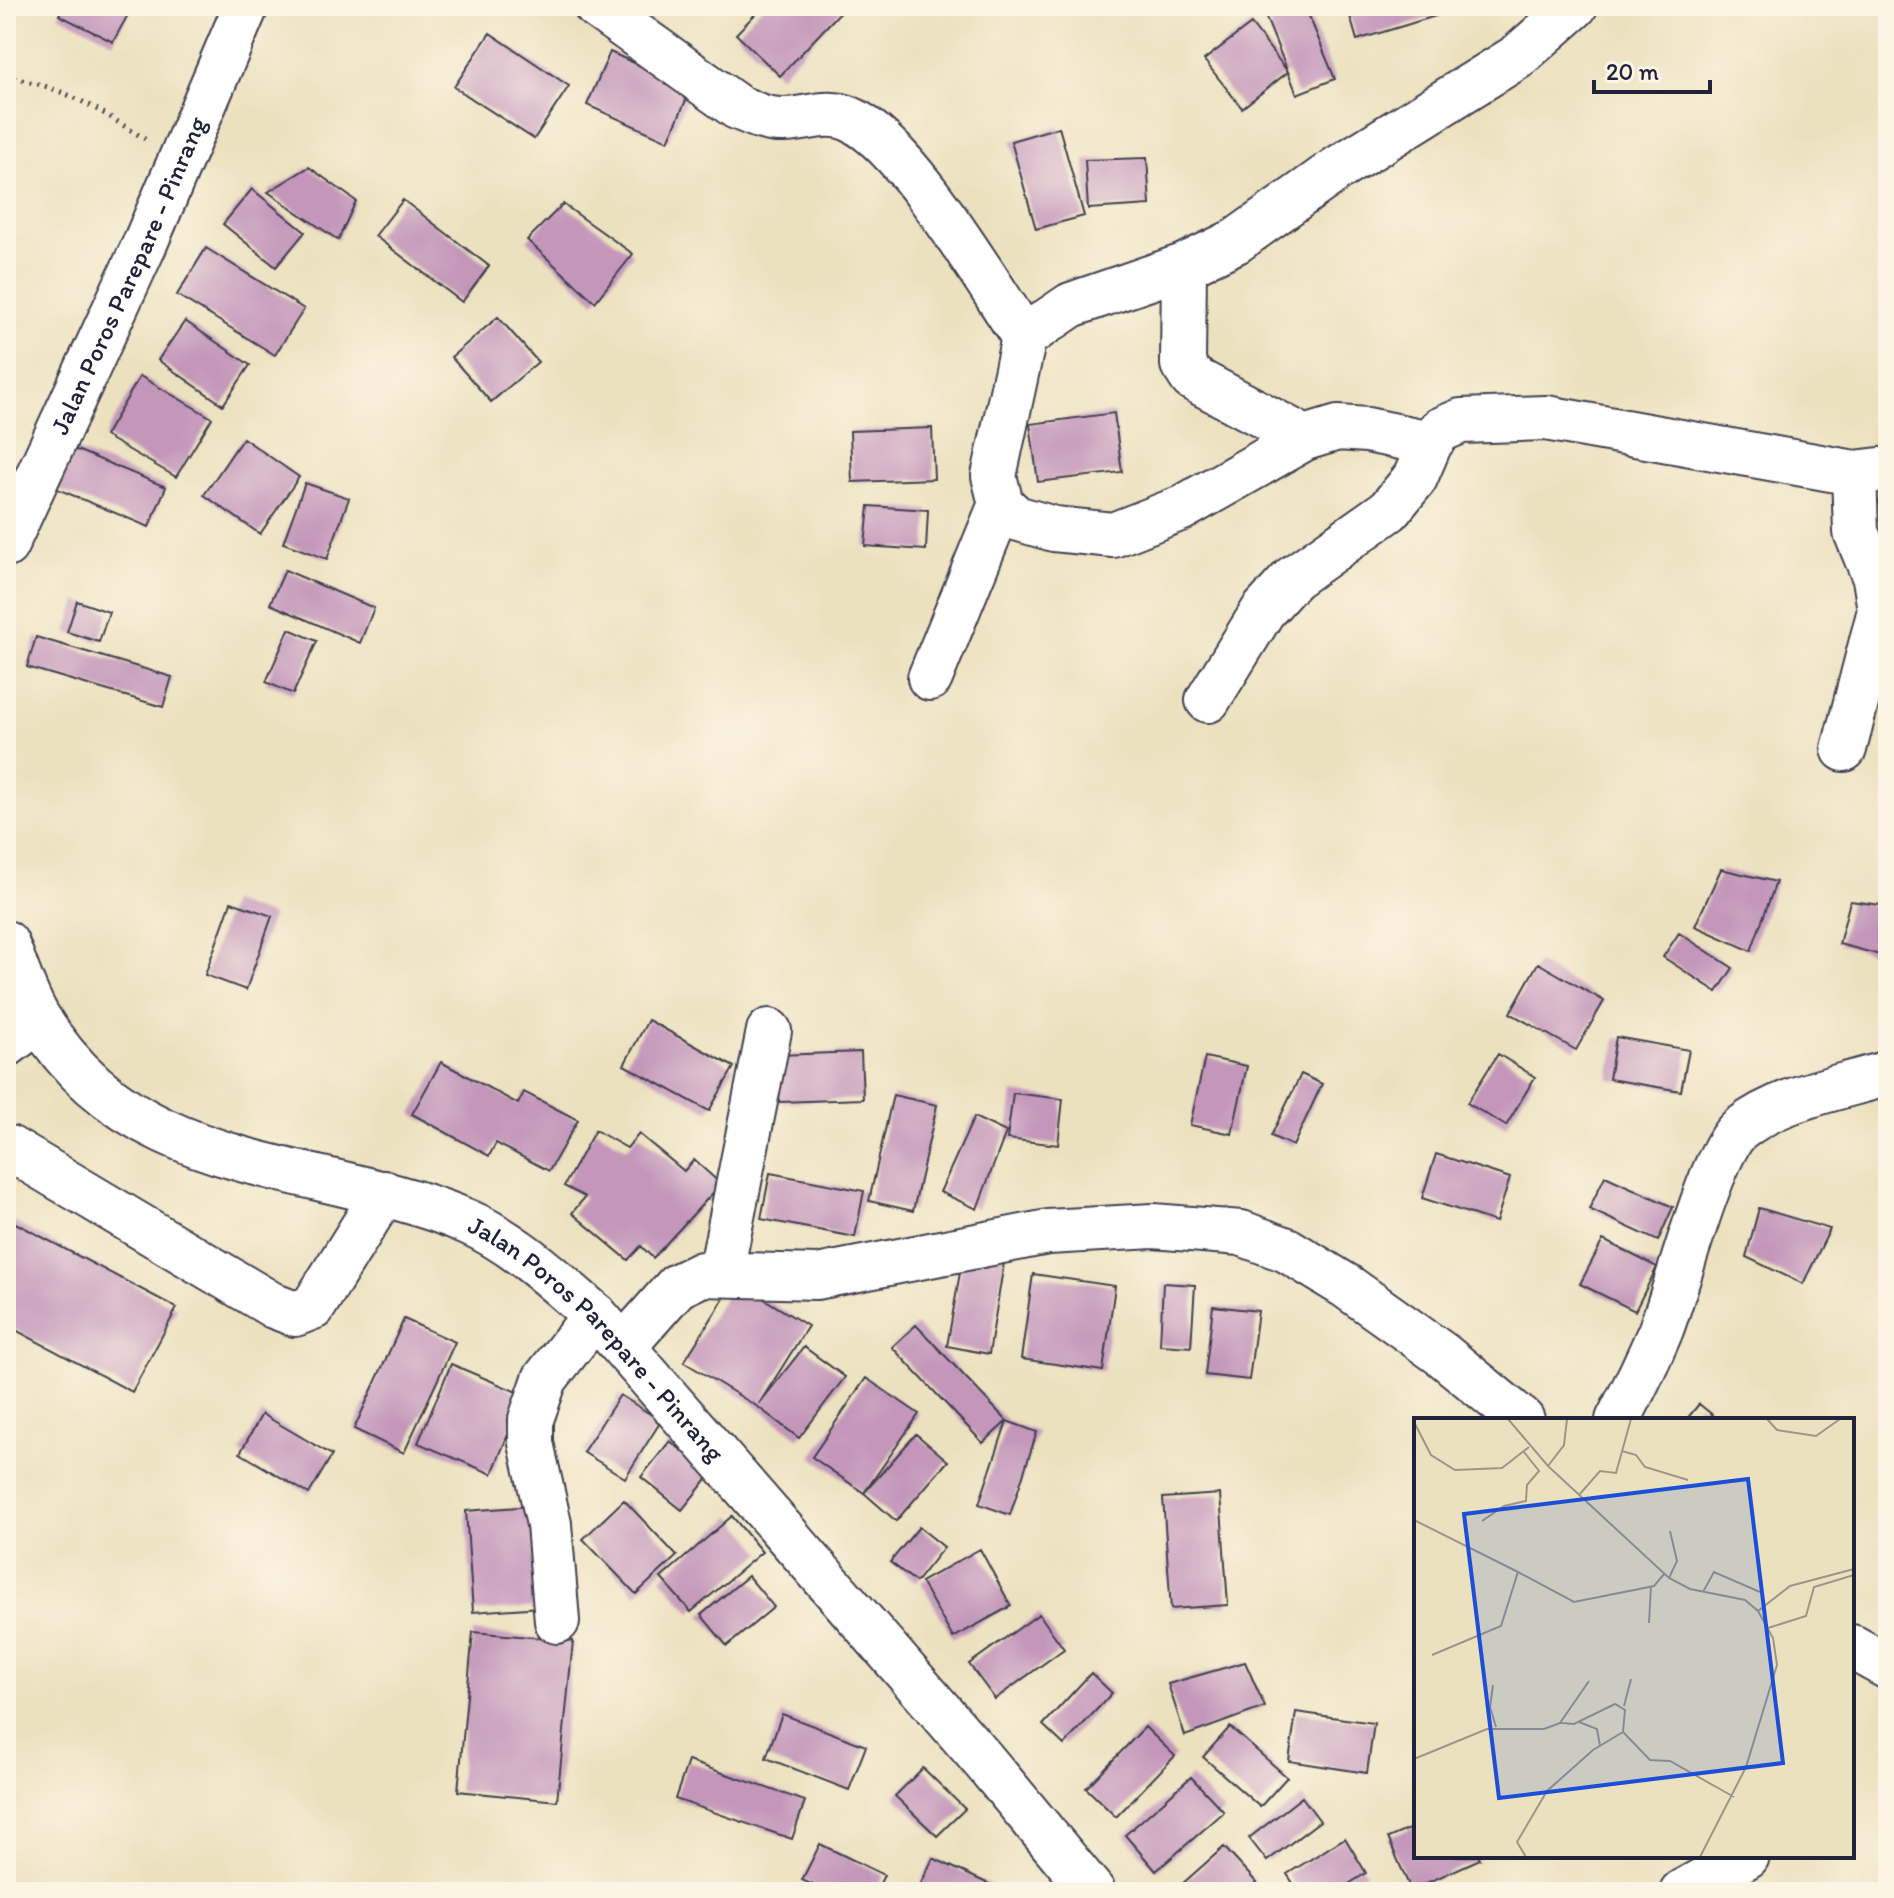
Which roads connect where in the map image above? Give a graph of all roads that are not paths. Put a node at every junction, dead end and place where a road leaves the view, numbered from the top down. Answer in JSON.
{"nodes":[{"id":1,"x":246,"y":6,"type":"edge"},
{"id":2,"x":596,"y":6,"type":"edge"},
{"id":3,"x":1575,"y":6,"type":"edge"},
{"id":4,"x":1184,"y":266,"type":"junction"},
{"id":5,"x":1024,"y":337,"type":"junction"},
{"id":6,"x":1305,"y":438,"type":"junction"},
{"id":7,"x":1430,"y":443,"type":"junction"},
{"id":8,"x":1871,"y":471,"type":"edge"},
{"id":9,"x":1001,"y":504,"type":"junction"},
{"id":10,"x":6,"y":545,"type":"edge"},
{"id":11,"x":930,"y":678,"type":"dead end"},
{"id":12,"x":1208,"y":700,"type":"dead end"},
{"id":13,"x":1844,"y":749,"type":"dead end"},
{"id":14,"x":6,"y":943,"type":"edge"},
{"id":15,"x":769,"y":1031,"type":"dead end"},
{"id":16,"x":23,"y":1033,"type":"edge"},
{"id":17,"x":1888,"y":1073,"type":"edge"},
{"id":18,"x":9,"y":1148,"type":"dead end"},
{"id":19,"x":384,"y":1193,"type":"junction"},
{"id":20,"x":721,"y":1272,"type":"junction"},
{"id":21,"x":609,"y":1330,"type":"junction"},
{"id":22,"x":1520,"y":1418,"type":"edge"},
{"id":23,"x":1619,"y":1418,"type":"edge"},
{"id":24,"x":557,"y":1621,"type":"dead end"},
{"id":25,"x":1854,"y":1648,"type":"edge"},
{"id":26,"x":1888,"y":1667,"type":"edge"},
{"id":27,"x":1743,"y":1858,"type":"edge"},
{"id":28,"x":1093,"y":1892,"type":"edge"},
{"id":29,"x":1682,"y":1892,"type":"edge"}],
"edges":[{"from":1,"to":10,"type":"main road","name":"Jalan Poros Parepare - Pinrang"},
{"from":2,"to":5,"type":"main road"},
{"from":3,"to":4,"type":"main road"},
{"from":4,"to":5,"type":"main road"},
{"from":4,"to":6,"type":"main road"},
{"from":5,"to":9,"type":"main road"},
{"from":6,"to":7,"type":"main road"},
{"from":6,"to":9,"type":"main road"},
{"from":7,"to":8,"type":"main road"},
{"from":7,"to":12,"type":"main road"},
{"from":8,"to":13,"type":"main road"},
{"from":9,"to":11,"type":"main road"},
{"from":14,"to":16,"type":"main road","name":"Jalan Poros Parepare - Pinrang"},
{"from":15,"to":20,"type":"main road"},
{"from":16,"to":19,"type":"main road","name":"Jalan Poros Parepare - Pinrang"},
{"from":17,"to":23,"type":"main road"},
{"from":18,"to":19,"type":"main road"},
{"from":19,"to":21,"type":"main road","name":"Jalan Poros Parepare - Pinrang"},
{"from":20,"to":21,"type":"main road"},
{"from":20,"to":22,"type":"main road"},
{"from":21,"to":24,"type":"main road"},
{"from":21,"to":28,"type":"main road","name":"Jalan Poros Parepare - Pinrang"},
{"from":25,"to":26,"type":"main road"},
{"from":27,"to":29,"type":"main road"}]}
